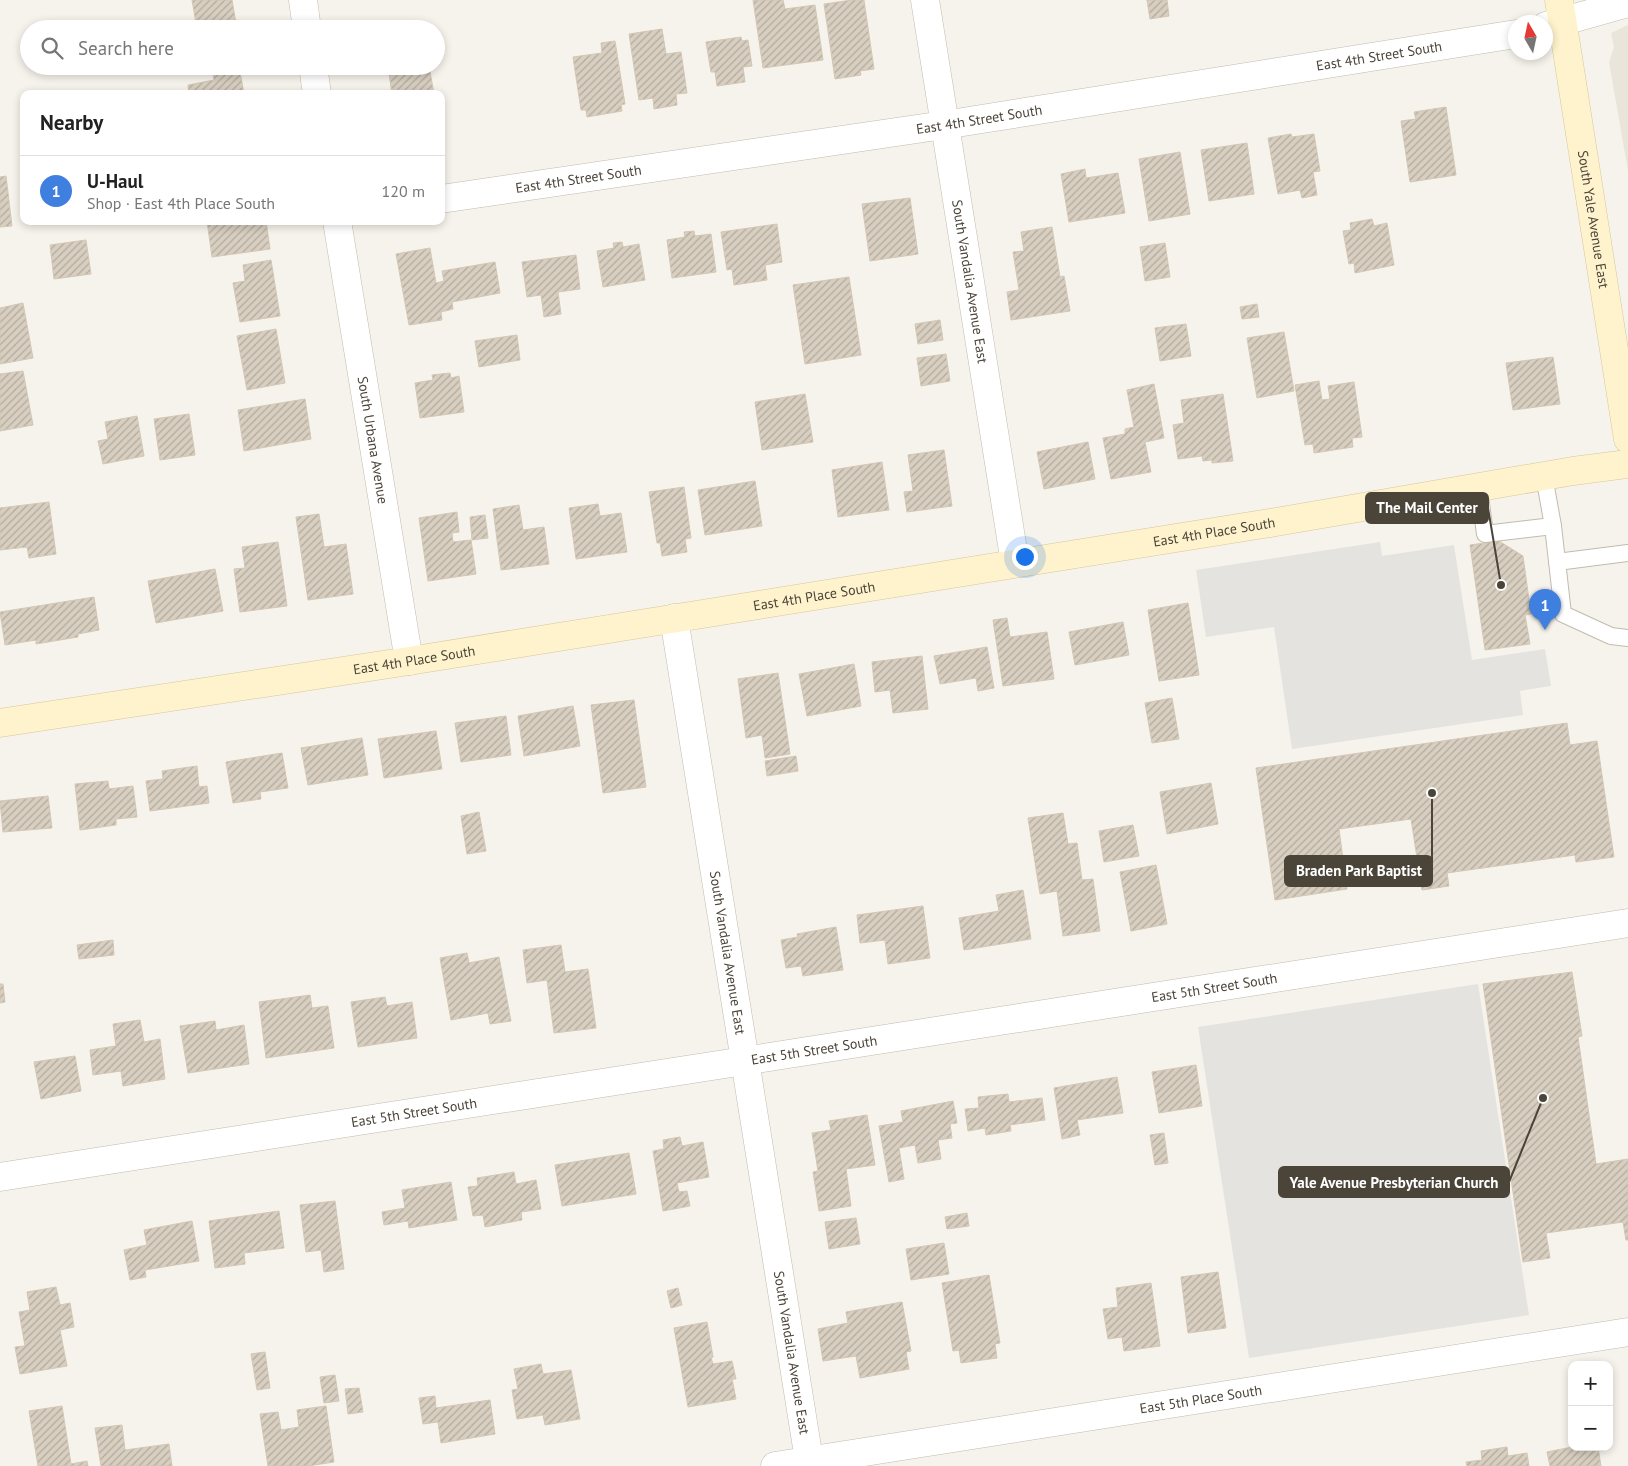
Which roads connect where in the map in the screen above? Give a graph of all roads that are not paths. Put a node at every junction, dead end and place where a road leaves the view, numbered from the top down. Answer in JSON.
{"nodes":[{"id":1,"x":303,"y":0,"type":"edge"},
{"id":2,"x":925,"y":0,"type":"edge"},
{"id":3,"x":1628,"y":3,"type":"edge"},
{"id":4,"x":1556,"y":15,"type":"edge"},
{"id":5,"x":306,"y":20,"type":"edge"},
{"id":6,"x":1508,"y":35,"type":"edge"},
{"id":7,"x":314,"y":75,"type":"edge"},
{"id":8,"x":316,"y":90,"type":"edge"},
{"id":9,"x":944,"y":125,"type":"junction"},
{"id":10,"x":445,"y":198,"type":"edge"},
{"id":11,"x":338,"y":225,"type":"edge"},
{"id":12,"x":1628,"y":439,"type":"edge"},
{"id":13,"x":1628,"y":464,"type":"edge"},
{"id":14,"x":1544,"y":476,"type":"junction"},
{"id":15,"x":1479,"y":488,"type":"junction"},
{"id":16,"x":1553,"y":526,"type":"junction"},
{"id":17,"x":1628,"y":553,"type":"edge"},
{"id":18,"x":1557,"y":562,"type":"junction"},
{"id":19,"x":1015,"y":563,"type":"junction"},
{"id":20,"x":674,"y":618,"type":"junction"},
{"id":21,"x":1628,"y":638,"type":"edge"},
{"id":22,"x":409,"y":661,"type":"junction"},
{"id":23,"x":0,"y":723,"type":"edge"},
{"id":24,"x":1628,"y":924,"type":"edge"},
{"id":25,"x":745,"y":1061,"type":"junction"},
{"id":26,"x":0,"y":1177,"type":"edge"},
{"id":27,"x":1628,"y":1332,"type":"edge"},
{"id":28,"x":810,"y":1463,"type":"edge"},
{"id":29,"x":775,"y":1466,"type":"edge"}],
"edges":[{"from":1,"to":5,"type":"street"},
{"from":2,"to":9,"type":"street","name":"South Vandalia Avenue East"},
{"from":3,"to":4,"type":"street"},
{"from":4,"to":12,"type":"street","name":"South Yale Avenue East"},
{"from":6,"to":9,"type":"street","name":"East 4th Street South"},
{"from":7,"to":8,"type":"street"},
{"from":9,"to":10,"type":"street","name":"East 4th Street South"},
{"from":9,"to":19,"type":"street","name":"South Vandalia Avenue East"},
{"from":11,"to":22,"type":"street","name":"South Urbana Avenue"},
{"from":13,"to":14,"type":"street","name":"East 4th Place South"},
{"from":14,"to":15,"type":"street","name":"East 4th Place South"},
{"from":14,"to":16,"type":"lane"},
{"from":15,"to":16,"type":"lane"},
{"from":15,"to":19,"type":"street","name":"East 4th Place South"},
{"from":16,"to":18,"type":"lane"},
{"from":17,"to":18,"type":"lane"},
{"from":18,"to":21,"type":"lane"},
{"from":19,"to":20,"type":"street","name":"East 4th Place South"},
{"from":20,"to":22,"type":"street","name":"East 4th Place South"},
{"from":20,"to":25,"type":"street","name":"South Vandalia Avenue East"},
{"from":22,"to":23,"type":"street","name":"East 4th Place South"},
{"from":24,"to":25,"type":"street","name":"East 5th Street South"},
{"from":25,"to":26,"type":"street","name":"East 5th Street South"},
{"from":25,"to":28,"type":"street","name":"South Vandalia Avenue East"},
{"from":27,"to":28,"type":"street","name":"East 5th Place South"},
{"from":28,"to":29,"type":"street","name":"East 5th Place South"}]}
